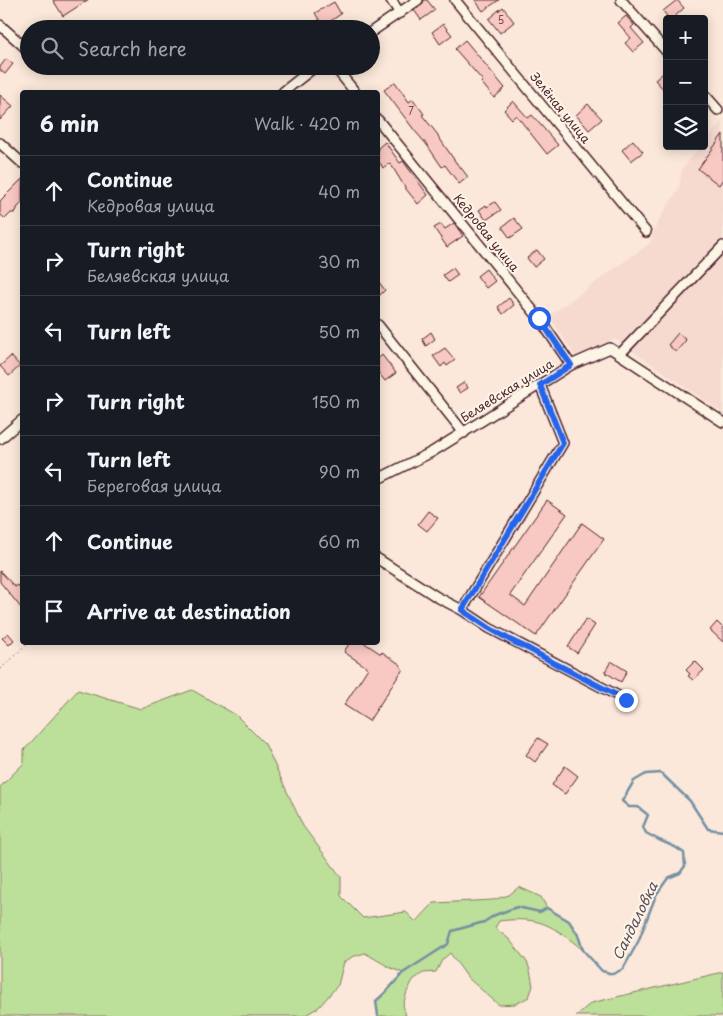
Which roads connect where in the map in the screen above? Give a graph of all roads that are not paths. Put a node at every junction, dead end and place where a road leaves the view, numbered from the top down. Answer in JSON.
{"nodes":[{"id":1,"x":391,"y":0,"type":"edge"},
{"id":2,"x":418,"y":0,"type":"edge"},
{"id":3,"x":455,"y":0,"type":"edge"},
{"id":4,"x":621,"y":0,"type":"edge"},
{"id":5,"x":400,"y":13,"type":"junction"},
{"id":6,"x":0,"y":25,"type":"edge"},
{"id":7,"x":380,"y":26,"type":"edge"},
{"id":8,"x":20,"y":43,"type":"edge"},
{"id":9,"x":663,"y":47,"type":"edge"},
{"id":10,"x":305,"y":75,"type":"edge"},
{"id":11,"x":341,"y":75,"type":"edge"},
{"id":12,"x":286,"y":90,"type":"edge"},
{"id":13,"x":353,"y":90,"type":"edge"},
{"id":14,"x":708,"y":99,"type":"edge"},
{"id":15,"x":718,"y":110,"type":"dead end"},
{"id":16,"x":380,"y":122,"type":"edge"},
{"id":17,"x":0,"y":143,"type":"edge"},
{"id":18,"x":20,"y":161,"type":"edge"},
{"id":19,"x":646,"y":232,"type":"dead end"},
{"id":20,"x":723,"y":246,"type":"edge"},
{"id":21,"x":380,"y":328,"type":"edge"},
{"id":22,"x":620,"y":354,"type":"junction"},
{"id":23,"x":571,"y":365,"type":"junction"},
{"id":24,"x":540,"y":385,"type":"junction"},
{"id":25,"x":20,"y":422,"type":"edge"},
{"id":26,"x":723,"y":422,"type":"edge"},
{"id":27,"x":464,"y":433,"type":"junction"},
{"id":28,"x":0,"y":439,"type":"edge"},
{"id":29,"x":380,"y":478,"type":"edge"},
{"id":30,"x":380,"y":560,"type":"edge"},
{"id":31,"x":462,"y":610,"type":"junction"},
{"id":32,"x":626,"y":700,"type":"dead end"}],
"edges":[{"from":1,"to":5,"type":"street"},
{"from":2,"to":5,"type":"street"},
{"from":3,"to":19,"type":"street","name":"Зелёная улица"},
{"from":4,"to":9,"type":"street"},
{"from":5,"to":7,"type":"street"},
{"from":6,"to":8,"type":"street"},
{"from":10,"to":12,"type":"street"},
{"from":11,"to":13,"type":"street"},
{"from":14,"to":15,"type":"street"},
{"from":16,"to":23,"type":"street","name":"Кедровая улица"},
{"from":17,"to":18,"type":"street"},
{"from":20,"to":22,"type":"street"},
{"from":21,"to":27,"type":"street"},
{"from":22,"to":23,"type":"street","name":"Беляевская улица"},
{"from":22,"to":26,"type":"street"},
{"from":23,"to":24,"type":"street","name":"Беляевская улица"},
{"from":24,"to":27,"type":"street","name":"Беляевская улица"},
{"from":24,"to":31,"type":"street"},
{"from":25,"to":28,"type":"street"},
{"from":27,"to":29,"type":"street","name":"Беляевская улица"},
{"from":30,"to":31,"type":"street"},
{"from":31,"to":32,"type":"street"}]}
